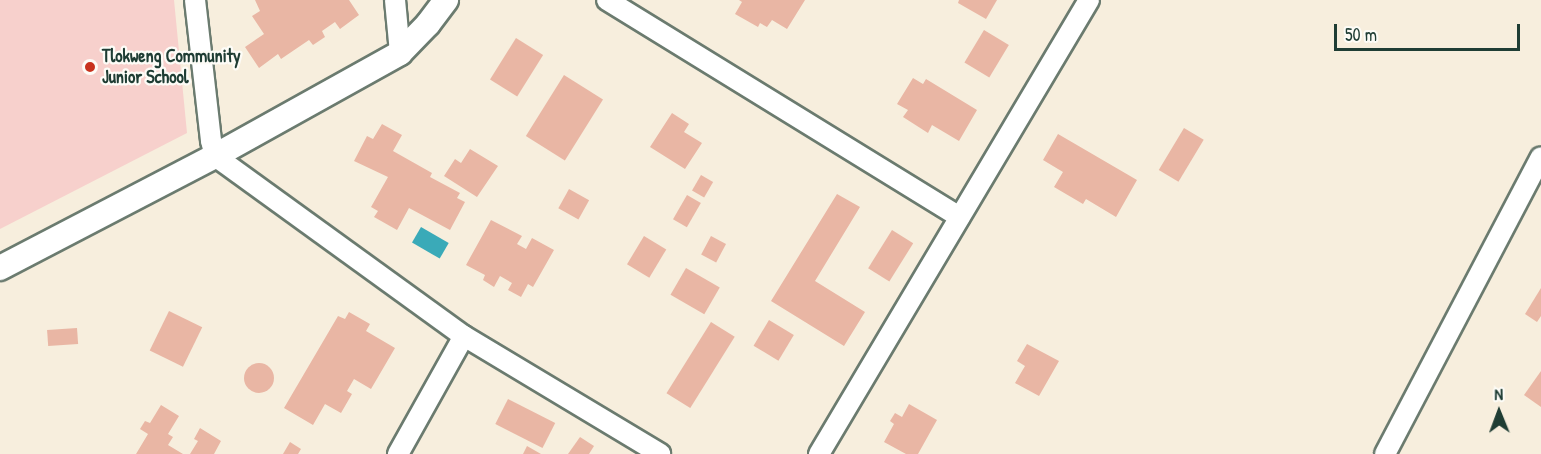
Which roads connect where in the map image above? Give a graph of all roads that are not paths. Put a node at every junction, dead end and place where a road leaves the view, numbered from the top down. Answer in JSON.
{"nodes":[{"id":1,"x":195,"y":0,"type":"edge"},
{"id":2,"x":395,"y":0,"type":"edge"},
{"id":3,"x":446,"y":0,"type":"edge"},
{"id":4,"x":608,"y":0,"type":"edge"},
{"id":5,"x":1089,"y":0,"type":"edge"},
{"id":6,"x":399,"y":53,"type":"junction"},
{"id":7,"x":215,"y":156,"type":"junction"},
{"id":8,"x":1541,"y":156,"type":"edge"},
{"id":9,"x":960,"y":217,"type":"junction"},
{"id":10,"x":0,"y":268,"type":"edge"},
{"id":11,"x":464,"y":336,"type":"junction"},
{"id":12,"x":398,"y":454,"type":"edge"},
{"id":13,"x":660,"y":454,"type":"edge"},
{"id":14,"x":819,"y":454,"type":"edge"},
{"id":15,"x":1385,"y":454,"type":"edge"}],
"edges":[{"from":1,"to":7,"type":"street"},
{"from":2,"to":6,"type":"street"},
{"from":3,"to":6,"type":"street"},
{"from":4,"to":9,"type":"street"},
{"from":5,"to":9,"type":"street"},
{"from":6,"to":7,"type":"street"},
{"from":7,"to":10,"type":"street"},
{"from":7,"to":11,"type":"street"},
{"from":8,"to":15,"type":"street"},
{"from":9,"to":14,"type":"street"},
{"from":11,"to":12,"type":"street"},
{"from":11,"to":13,"type":"street"}]}
